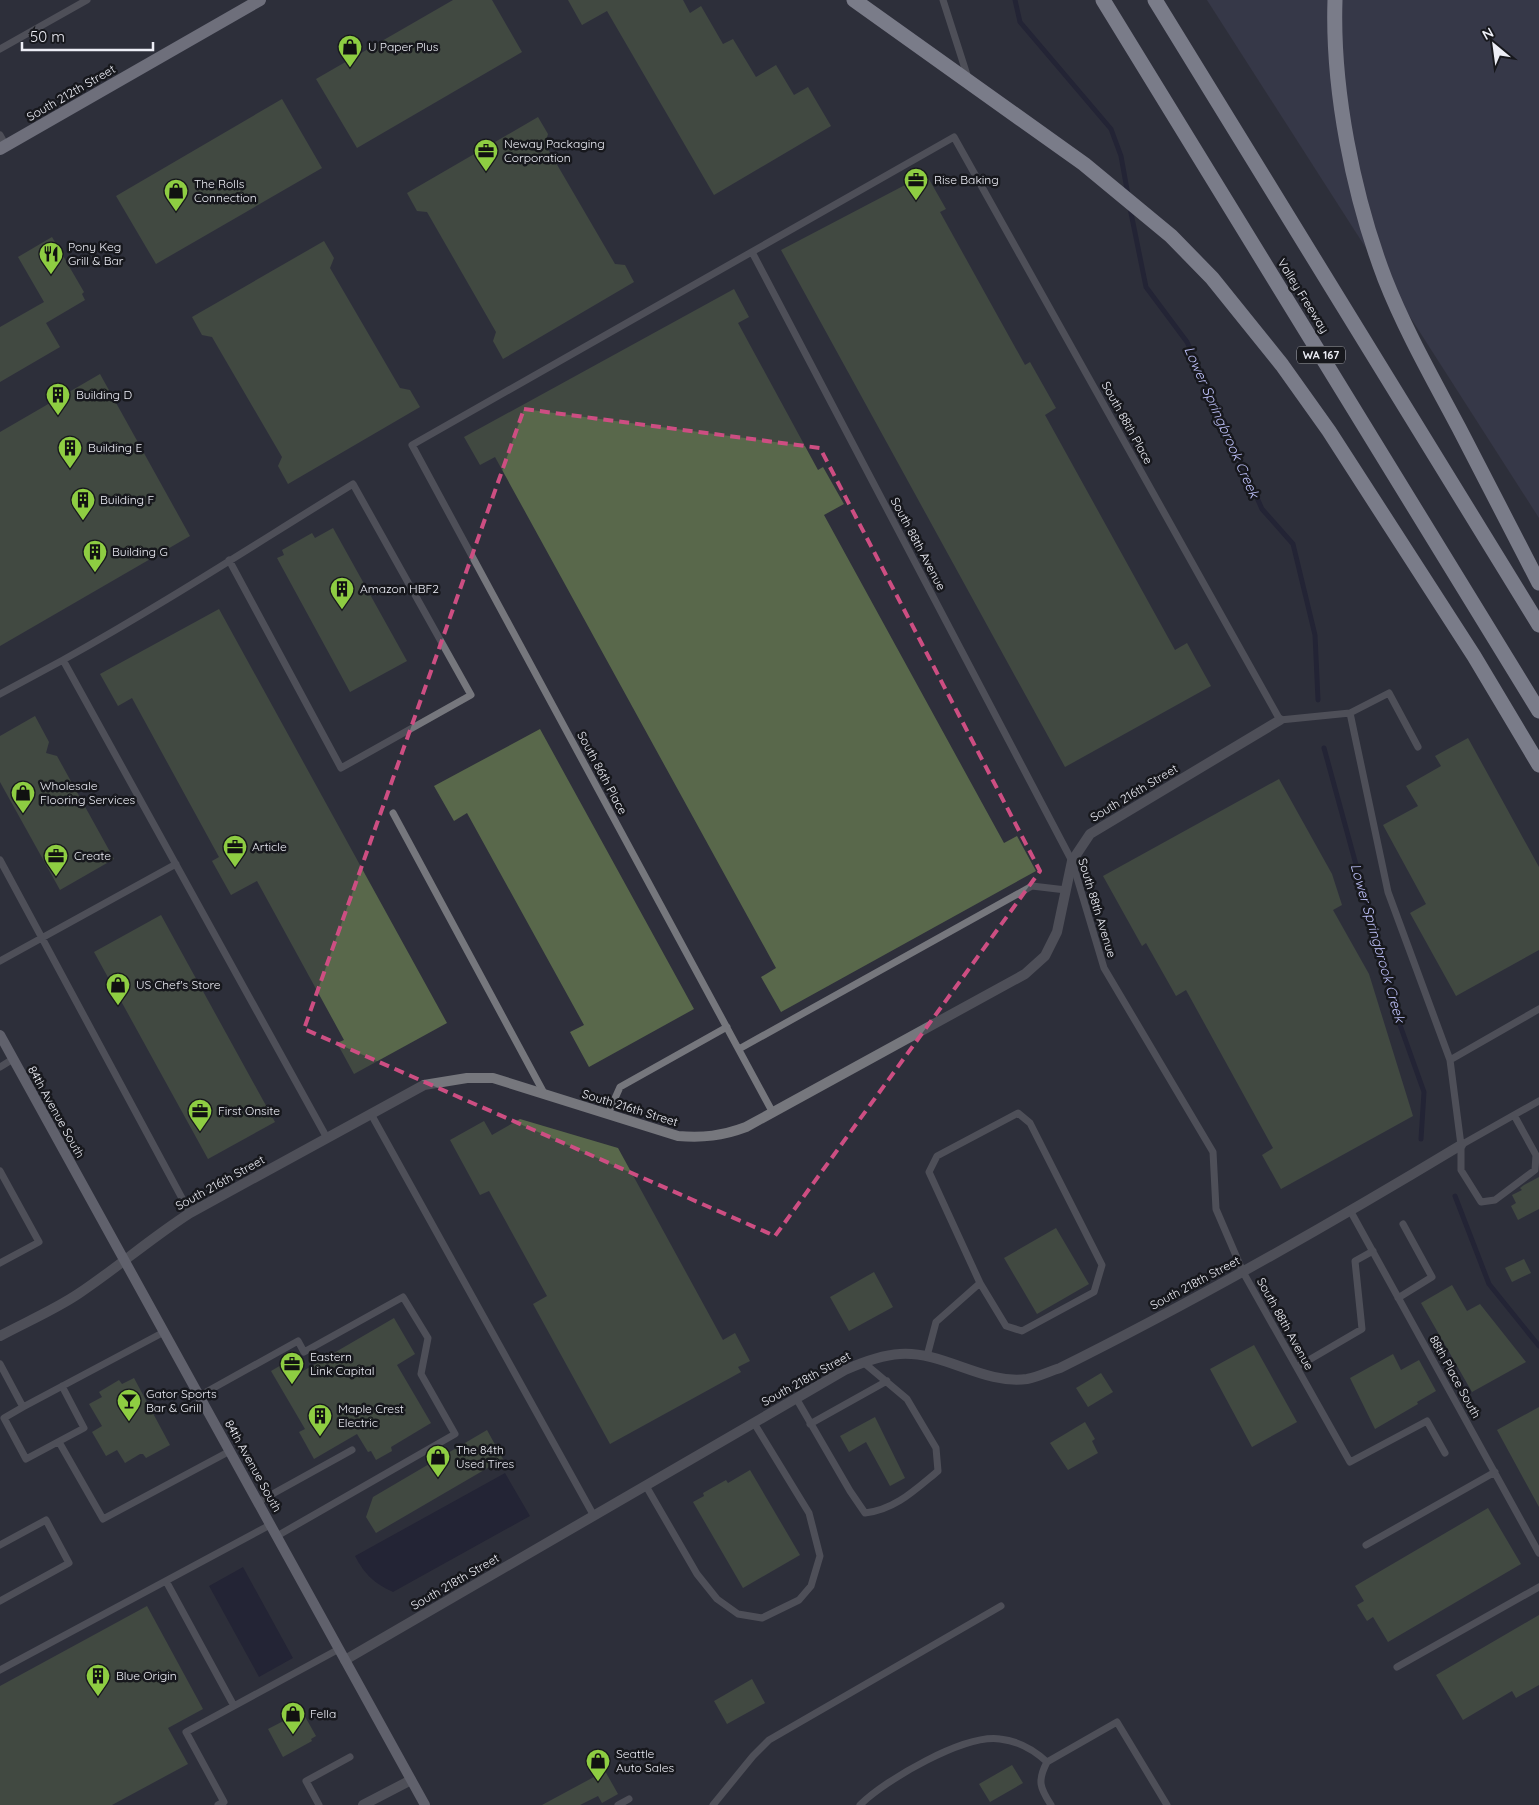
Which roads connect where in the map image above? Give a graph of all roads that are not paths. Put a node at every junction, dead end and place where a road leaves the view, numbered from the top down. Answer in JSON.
{"nodes":[{"id":1,"x":87,"y":0,"type":"edge"},
{"id":2,"x":260,"y":0,"type":"edge"},
{"id":3,"x":854,"y":0,"type":"edge"},
{"id":4,"x":943,"y":0,"type":"edge"},
{"id":5,"x":1103,"y":0,"type":"edge"},
{"id":6,"x":1155,"y":0,"type":"edge"},
{"id":7,"x":1334,"y":0,"type":"edge"},
{"id":8,"x":0,"y":49,"type":"edge"},
{"id":9,"x":969,"y":84,"type":"junction"},
{"id":10,"x":2,"y":143,"type":"edge"},
{"id":11,"x":752,"y":252,"type":"junction"},
{"id":12,"x":229,"y":560,"type":"junction"},
{"id":13,"x":1539,"y":583,"type":"edge"},
{"id":14,"x":1539,"y":625,"type":"edge"},
{"id":15,"x":63,"y":660,"type":"junction"},
{"id":16,"x":0,"y":694,"type":"edge"},
{"id":17,"x":1539,"y":711,"type":"edge"},
{"id":18,"x":1350,"y":713,"type":"junction"},
{"id":19,"x":1280,"y":720,"type":"junction"},
{"id":20,"x":1418,"y":747,"type":"dead end"},
{"id":21,"x":1539,"y":765,"type":"edge"},
{"id":22,"x":393,"y":813,"type":"dead end"},
{"id":23,"x":0,"y":860,"type":"edge"},
{"id":24,"x":1072,"y":861,"type":"junction"},
{"id":25,"x":176,"y":864,"type":"junction"},
{"id":26,"x":1066,"y":890,"type":"junction"},
{"id":27,"x":43,"y":938,"type":"junction"},
{"id":28,"x":0,"y":962,"type":"edge"},
{"id":29,"x":1539,"y":1009,"type":"edge"},
{"id":30,"x":727,"y":1027,"type":"junction"},
{"id":31,"x":0,"y":1035,"type":"edge"},
{"id":32,"x":739,"y":1048,"type":"junction"},
{"id":33,"x":13,"y":1059,"type":"junction"},
{"id":34,"x":1450,"y":1060,"type":"junction"},
{"id":35,"x":0,"y":1067,"type":"edge"},
{"id":36,"x":545,"y":1094,"type":"junction"},
{"id":37,"x":1539,"y":1101,"type":"edge"},
{"id":38,"x":773,"y":1112,"type":"junction"},
{"id":39,"x":371,"y":1114,"type":"junction"},
{"id":40,"x":608,"y":1114,"type":"junction"},
{"id":41,"x":1514,"y":1115,"type":"junction"},
{"id":42,"x":327,"y":1138,"type":"junction"},
{"id":43,"x":1461,"y":1145,"type":"junction"},
{"id":44,"x":0,"y":1171,"type":"edge"},
{"id":45,"x":1351,"y":1212,"type":"junction"},
{"id":46,"x":190,"y":1213,"type":"junction"},
{"id":47,"x":1403,"y":1224,"type":"dead end"},
{"id":48,"x":1372,"y":1251,"type":"junction"},
{"id":49,"x":125,"y":1260,"type":"junction"},
{"id":50,"x":0,"y":1263,"type":"edge"},
{"id":51,"x":1243,"y":1272,"type":"junction"},
{"id":52,"x":980,"y":1283,"type":"junction"},
{"id":53,"x":1398,"y":1298,"type":"junction"},
{"id":54,"x":164,"y":1332,"type":"junction"},
{"id":55,"x":1,"y":1333,"type":"edge"},
{"id":56,"x":927,"y":1356,"type":"junction"},
{"id":57,"x":863,"y":1362,"type":"junction"},
{"id":58,"x":0,"y":1364,"type":"edge"},
{"id":59,"x":1297,"y":1367,"type":"junction"},
{"id":60,"x":887,"y":1381,"type":"junction"},
{"id":61,"x":62,"y":1386,"type":"junction"},
{"id":62,"x":199,"y":1396,"type":"junction"},
{"id":63,"x":796,"y":1398,"type":"junction"},
{"id":64,"x":23,"y":1407,"type":"junction"},
{"id":65,"x":754,"y":1423,"type":"junction"},
{"id":66,"x":810,"y":1424,"type":"junction"},
{"id":67,"x":59,"y":1442,"type":"junction"},
{"id":68,"x":352,"y":1450,"type":"dead end"},
{"id":69,"x":230,"y":1451,"type":"junction"},
{"id":70,"x":1445,"y":1453,"type":"dead end"},
{"id":71,"x":1495,"y":1472,"type":"junction"},
{"id":72,"x":646,"y":1486,"type":"junction"},
{"id":73,"x":258,"y":1502,"type":"junction"},
{"id":74,"x":594,"y":1516,"type":"junction"},
{"id":75,"x":270,"y":1525,"type":"junction"},
{"id":76,"x":277,"y":1536,"type":"junction"},
{"id":77,"x":0,"y":1545,"type":"edge"},
{"id":78,"x":1366,"y":1545,"type":"dead end"},
{"id":79,"x":1539,"y":1553,"type":"edge"},
{"id":80,"x":166,"y":1581,"type":"junction"},
{"id":81,"x":1539,"y":1587,"type":"edge"},
{"id":82,"x":0,"y":1601,"type":"edge"},
{"id":83,"x":1001,"y":1606,"type":"dead end"},
{"id":84,"x":339,"y":1650,"type":"junction"},
{"id":85,"x":345,"y":1660,"type":"junction"},
{"id":86,"x":1397,"y":1667,"type":"dead end"},
{"id":87,"x":0,"y":1670,"type":"edge"},
{"id":88,"x":234,"y":1706,"type":"junction"},
{"id":89,"x":350,"y":1756,"type":"dead end"},
{"id":90,"x":1047,"y":1762,"type":"junction"},
{"id":91,"x":411,"y":1780,"type":"junction"},
{"id":92,"x":629,"y":1799,"type":"dead end"},
{"id":93,"x":218,"y":1805,"type":"edge"},
{"id":94,"x":319,"y":1805,"type":"edge"},
{"id":95,"x":363,"y":1805,"type":"edge"},
{"id":96,"x":425,"y":1805,"type":"edge"},
{"id":97,"x":618,"y":1805,"type":"edge"},
{"id":98,"x":713,"y":1805,"type":"edge"},
{"id":99,"x":860,"y":1805,"type":"edge"},
{"id":100,"x":1051,"y":1805,"type":"edge"},
{"id":101,"x":1166,"y":1805,"type":"edge"}],
"edges":[{"from":1,"to":8,"type":"lane"},
{"from":2,"to":10,"type":"main road","name":"South 212th Street"},
{"from":3,"to":9,"type":"highway"},
{"from":4,"to":9,"type":"lane"},
{"from":5,"to":17,"type":"highway","name":"Valley Freeway","number":"WA 167"},
{"from":6,"to":14,"type":"highway"},
{"from":7,"to":13,"type":"highway"},
{"from":9,"to":21,"type":"highway"},
{"from":11,"to":19,"type":"lane","name":"South 88th Place"},
{"from":11,"to":24,"type":"lane","name":"South 88th Avenue"},
{"from":11,"to":30,"type":"lane","name":"South 86th Place"},
{"from":12,"to":12,"type":"lane"},
{"from":12,"to":15,"type":"lane"},
{"from":15,"to":16,"type":"lane"},
{"from":15,"to":25,"type":"lane"},
{"from":18,"to":19,"type":"lane"},
{"from":18,"to":20,"type":"lane"},
{"from":18,"to":34,"type":"lane"},
{"from":19,"to":24,"type":"street","name":"South 216th Street"},
{"from":22,"to":36,"type":"lane"},
{"from":23,"to":27,"type":"lane"},
{"from":24,"to":26,"type":"street","name":"South 216th Street"},
{"from":24,"to":51,"type":"lane","name":"South 88th Avenue"},
{"from":25,"to":27,"type":"lane"},
{"from":25,"to":42,"type":"lane"},
{"from":26,"to":32,"type":"lane"},
{"from":26,"to":38,"type":"street","name":"South 216th Street"},
{"from":27,"to":28,"type":"lane"},
{"from":27,"to":46,"type":"lane"},
{"from":29,"to":34,"type":"lane"},
{"from":30,"to":32,"type":"lane","name":"South 86th Place"},
{"from":30,"to":40,"type":"lane"},
{"from":31,"to":33,"type":"main road","name":"84th Avenue South"},
{"from":32,"to":38,"type":"lane","name":"South 86th Place"},
{"from":33,"to":35,"type":"lane"},
{"from":33,"to":49,"type":"main road","name":"84th Avenue South"},
{"from":34,"to":43,"type":"lane"},
{"from":36,"to":39,"type":"street","name":"South 216th Street"},
{"from":36,"to":40,"type":"street","name":"South 216th Street"},
{"from":37,"to":41,"type":"lane"},
{"from":38,"to":40,"type":"street","name":"South 216th Street"},
{"from":39,"to":42,"type":"street","name":"South 216th Street"},
{"from":39,"to":74,"type":"lane"},
{"from":41,"to":43,"type":"lane"},
{"from":41,"to":43,"type":"lane"},
{"from":42,"to":46,"type":"street","name":"South 216th Street"},
{"from":43,"to":45,"type":"street","name":"South 218th Street"},
{"from":44,"to":50,"type":"lane"},
{"from":45,"to":48,"type":"lane","name":"88th Place South"},
{"from":45,"to":51,"type":"street","name":"South 218th Street"},
{"from":46,"to":49,"type":"street","name":"South 216th Street"},
{"from":47,"to":53,"type":"lane"},
{"from":48,"to":53,"type":"lane","name":"88th Place South"},
{"from":48,"to":59,"type":"lane"},
{"from":49,"to":54,"type":"main road","name":"84th Avenue South"},
{"from":49,"to":55,"type":"street","name":"South 216th Street"},
{"from":51,"to":56,"type":"street","name":"South 218th Street"},
{"from":51,"to":59,"type":"lane","name":"South 88th Avenue"},
{"from":52,"to":52,"type":"lane"},
{"from":52,"to":56,"type":"lane"},
{"from":53,"to":71,"type":"lane","name":"88th Place South"},
{"from":54,"to":61,"type":"lane"},
{"from":54,"to":62,"type":"main road","name":"84th Avenue South"},
{"from":56,"to":57,"type":"street","name":"South 218th Street"},
{"from":57,"to":60,"type":"lane"},
{"from":57,"to":63,"type":"street","name":"South 218th Street"},
{"from":58,"to":64,"type":"lane"},
{"from":59,"to":70,"type":"lane","name":"South 88th Avenue"},
{"from":60,"to":66,"type":"lane"},
{"from":60,"to":66,"type":"lane"},
{"from":61,"to":64,"type":"lane"},
{"from":61,"to":67,"type":"lane"},
{"from":62,"to":69,"type":"main road","name":"84th Avenue South"},
{"from":62,"to":76,"type":"lane"},
{"from":63,"to":65,"type":"street","name":"South 218th Street"},
{"from":63,"to":66,"type":"lane"},
{"from":64,"to":67,"type":"lane"},
{"from":65,"to":72,"type":"street","name":"South 218th Street"},
{"from":65,"to":72,"type":"lane"},
{"from":67,"to":69,"type":"lane"},
{"from":68,"to":73,"type":"lane"},
{"from":69,"to":73,"type":"main road","name":"84th Avenue South"},
{"from":71,"to":78,"type":"lane"},
{"from":71,"to":79,"type":"lane","name":"88th Place South"},
{"from":72,"to":74,"type":"street","name":"South 218th Street"},
{"from":73,"to":75,"type":"main road","name":"84th Avenue South"},
{"from":74,"to":85,"type":"street","name":"South 218th Street"},
{"from":75,"to":76,"type":"main road","name":"84th Avenue South"},
{"from":75,"to":80,"type":"lane"},
{"from":76,"to":84,"type":"main road","name":"84th Avenue South"},
{"from":77,"to":82,"type":"lane"},
{"from":80,"to":87,"type":"lane"},
{"from":80,"to":88,"type":"lane"},
{"from":81,"to":86,"type":"lane"},
{"from":83,"to":98,"type":"lane"},
{"from":84,"to":85,"type":"main road","name":"84th Avenue South"},
{"from":84,"to":88,"type":"lane"},
{"from":85,"to":91,"type":"main road","name":"84th Avenue South"},
{"from":88,"to":93,"type":"lane"},
{"from":89,"to":94,"type":"lane"},
{"from":90,"to":99,"type":"lane"},
{"from":90,"to":100,"type":"lane"},
{"from":90,"to":101,"type":"lane"},
{"from":91,"to":95,"type":"street"},
{"from":91,"to":96,"type":"main road","name":"84th Avenue South"},
{"from":92,"to":97,"type":"lane"}]}
